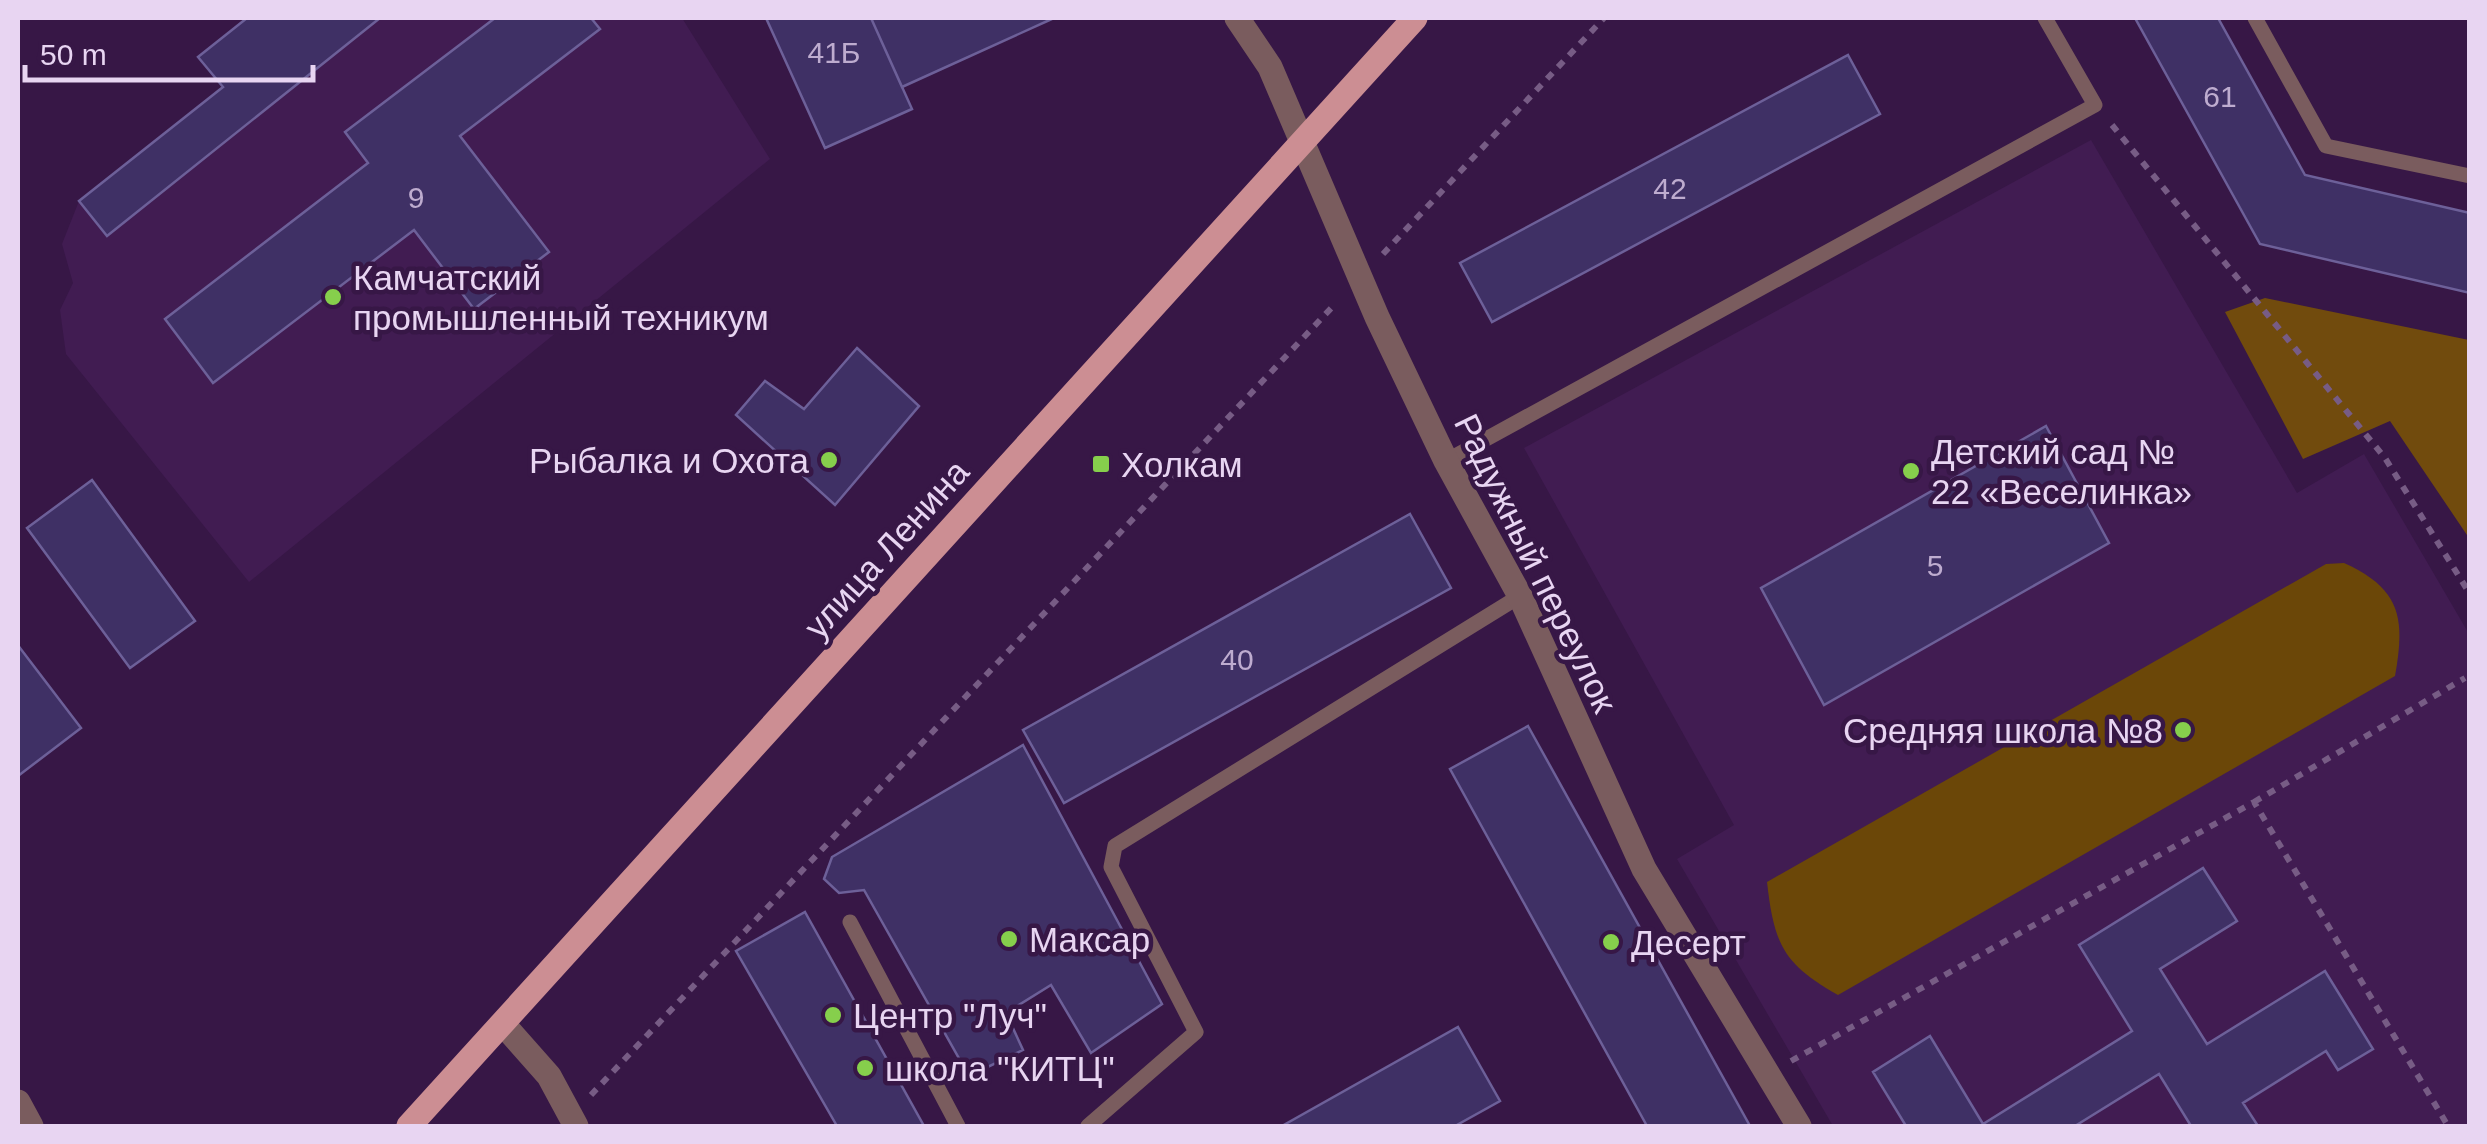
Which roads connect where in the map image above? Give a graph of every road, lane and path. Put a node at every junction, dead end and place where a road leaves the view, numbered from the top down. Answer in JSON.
{"nodes":[{"id":1,"x":1237,"y":18,"type":"edge"},
{"id":2,"x":1415,"y":18,"type":"edge"},
{"id":3,"x":1604,"y":18,"type":"edge"},
{"id":4,"x":2045,"y":18,"type":"edge"},
{"id":5,"x":2255,"y":18,"type":"edge"},
{"id":6,"x":2095,"y":105,"type":"junction"},
{"id":7,"x":1302,"y":142,"type":"junction"},
{"id":8,"x":2470,"y":176,"type":"edge"},
{"id":9,"x":1360,"y":278,"type":"junction"},
{"id":10,"x":1446,"y":460,"type":"junction"},
{"id":11,"x":2470,"y":594,"type":"edge"},
{"id":12,"x":1520,"y":596,"type":"junction"},
{"id":13,"x":2465,"y":678,"type":"dead end"},
{"id":14,"x":2254,"y":802,"type":"junction"},
{"id":15,"x":850,"y":922,"type":"dead end"},
{"id":16,"x":503,"y":1024,"type":"junction"},
{"id":17,"x":1768,"y":1074,"type":"junction"},
{"id":18,"x":588,"y":1099,"type":"dead end"},
{"id":19,"x":18,"y":1102,"type":"edge"},
{"id":20,"x":31,"y":1126,"type":"edge"},
{"id":21,"x":409,"y":1126,"type":"edge"},
{"id":22,"x":576,"y":1126,"type":"edge"},
{"id":23,"x":958,"y":1126,"type":"edge"},
{"id":24,"x":1088,"y":1126,"type":"edge"},
{"id":25,"x":1800,"y":1126,"type":"edge"},
{"id":26,"x":2448,"y":1126,"type":"edge"}],
"edges":[{"from":1,"to":7,"type":"street","name":"Радужный переулок"},
{"from":2,"to":7,"type":"main road","name":"улица Ленина"},
{"from":3,"to":9,"type":"path"},
{"from":4,"to":6,"type":"lane"},
{"from":5,"to":8,"type":"lane"},
{"from":6,"to":10,"type":"lane"},
{"from":6,"to":11,"type":"path"},
{"from":7,"to":9,"type":"street","name":"Радужный переулок"},
{"from":7,"to":16,"type":"main road","name":"улица Ленина"},
{"from":9,"to":10,"type":"street","name":"Радужный переулок"},
{"from":9,"to":18,"type":"path"},
{"from":10,"to":12,"type":"street","name":"Радужный переулок"},
{"from":12,"to":17,"type":"street","name":"Радужный переулок"},
{"from":12,"to":24,"type":"lane"},
{"from":13,"to":14,"type":"path"},
{"from":14,"to":17,"type":"path"},
{"from":14,"to":26,"type":"path"},
{"from":15,"to":23,"type":"lane"},
{"from":16,"to":21,"type":"main road","name":"улица Ленина"},
{"from":16,"to":22,"type":"street"},
{"from":17,"to":25,"type":"street","name":"Радужный переулок"},
{"from":19,"to":20,"type":"street"}]}
